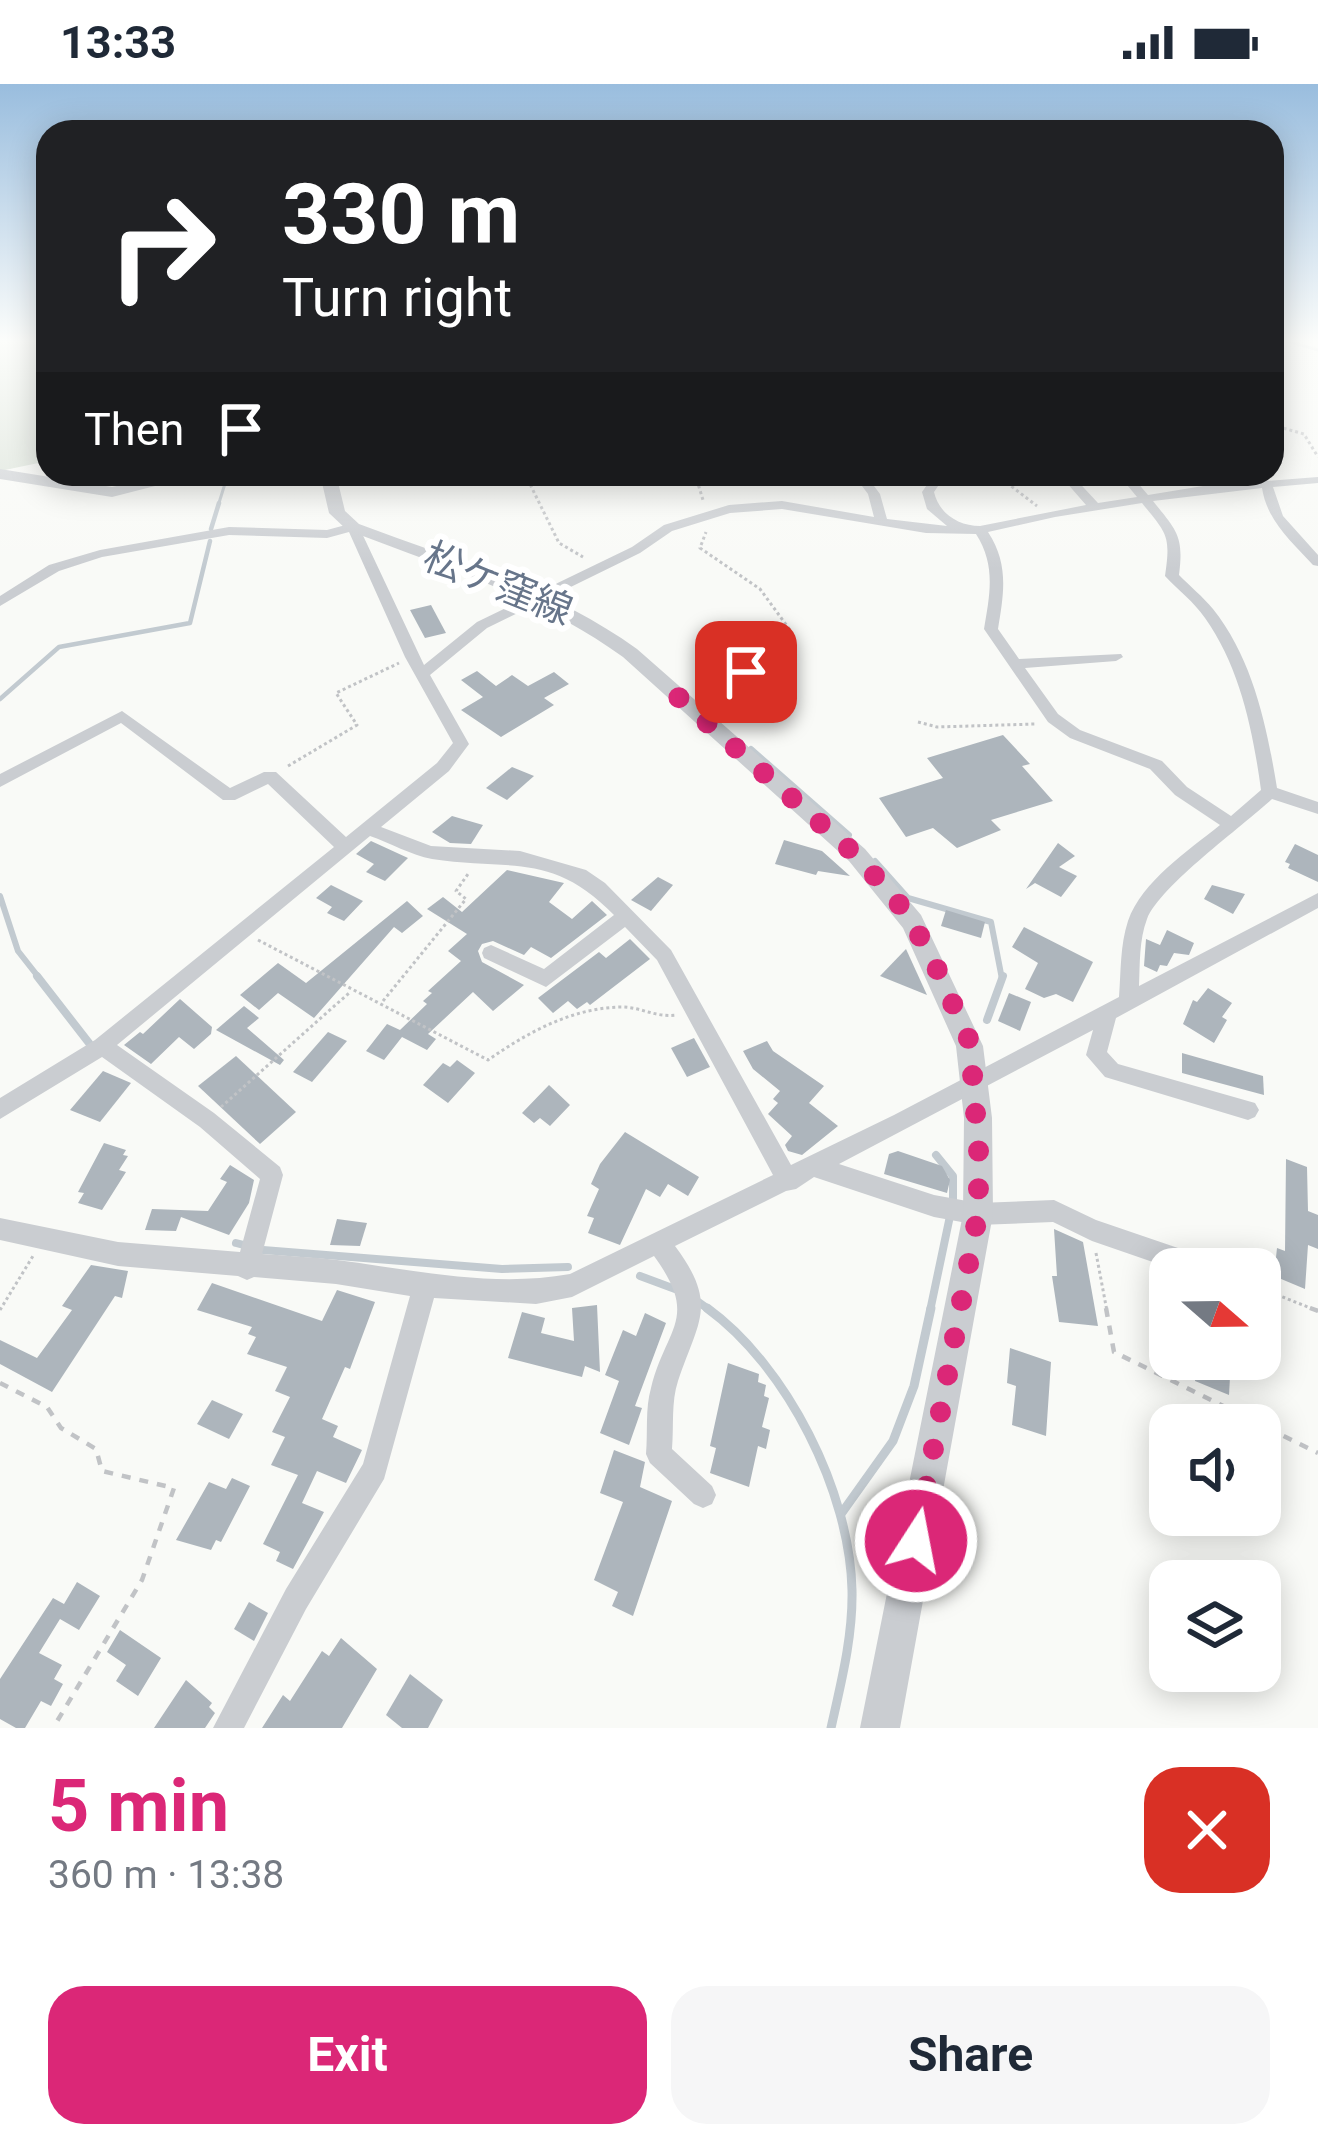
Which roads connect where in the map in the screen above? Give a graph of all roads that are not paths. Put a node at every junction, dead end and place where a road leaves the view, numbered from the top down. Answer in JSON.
{"nodes":[{"id":1,"x":0,"y":474,"type":"edge"},
{"id":2,"x":36,"y":479,"type":"edge"},
{"id":3,"x":1318,"y":480,"type":"edge"},
{"id":4,"x":1284,"y":483,"type":"edge"},
{"id":5,"x":79,"y":486,"type":"edge"},
{"id":6,"x":136,"y":486,"type":"edge"},
{"id":7,"x":331,"y":486,"type":"edge"},
{"id":8,"x":868,"y":486,"type":"edge"},
{"id":9,"x":931,"y":486,"type":"edge"},
{"id":10,"x":1076,"y":486,"type":"edge"},
{"id":11,"x":1133,"y":486,"type":"edge"},
{"id":12,"x":1212,"y":486,"type":"edge"},
{"id":13,"x":1267,"y":486,"type":"edge"},
{"id":14,"x":1144,"y":500,"type":"junction"},
{"id":15,"x":1095,"y":507,"type":"junction"},
{"id":16,"x":880,"y":520,"type":"junction"},
{"id":17,"x":353,"y":527,"type":"junction"},
{"id":18,"x":959,"y":529,"type":"junction"},
{"id":19,"x":980,"y":530,"type":"junction"},
{"id":20,"x":1318,"y":562,"type":"edge"},
{"id":21,"x":544,"y":596,"type":"junction"},
{"id":22,"x":0,"y":602,"type":"edge"},
{"id":23,"x":1116,"y":656,"type":"dead end"},
{"id":24,"x":1016,"y":664,"type":"junction"},
{"id":25,"x":421,"y":675,"type":"junction"},
{"id":26,"x":0,"y":781,"type":"edge"},
{"id":27,"x":1269,"y":792,"type":"junction"},
{"id":28,"x":1318,"y":808,"type":"edge"},
{"id":29,"x":1232,"y":826,"type":"junction"},
{"id":30,"x":368,"y":828,"type":"junction"},
{"id":31,"x":346,"y":847,"type":"junction"},
{"id":32,"x":1318,"y":900,"type":"edge"},
{"id":33,"x":627,"y":915,"type":"junction"},
{"id":34,"x":491,"y":952,"type":"dead end"},
{"id":35,"x":1129,"y":1000,"type":"junction"},
{"id":36,"x":1107,"y":1014,"type":"junction"},
{"id":37,"x":95,"y":1051,"type":"junction"},
{"id":38,"x":973,"y":1085,"type":"junction"},
{"id":39,"x":0,"y":1109,"type":"edge"},
{"id":40,"x":1247,"y":1110,"type":"dead end"},
{"id":41,"x":816,"y":1167,"type":"junction"},
{"id":42,"x":788,"y":1181,"type":"junction"},
{"id":43,"x":956,"y":1210,"type":"junction"},
{"id":44,"x":0,"y":1229,"type":"edge"},
{"id":45,"x":660,"y":1245,"type":"junction"},
{"id":46,"x":1149,"y":1249,"type":"edge"},
{"id":47,"x":249,"y":1262,"type":"junction"},
{"id":48,"x":425,"y":1286,"type":"junction"},
{"id":49,"x":703,"y":1495,"type":"dead end"},
{"id":50,"x":228,"y":1728,"type":"edge"},
{"id":51,"x":880,"y":1728,"type":"edge"}],
"edges":[{"from":1,"to":2,"type":"street"},
{"from":3,"to":4,"type":"street"},
{"from":5,"to":6,"type":"street"},
{"from":7,"to":17,"type":"street"},
{"from":8,"to":16,"type":"street"},
{"from":9,"to":18,"type":"street"},
{"from":10,"to":15,"type":"street"},
{"from":11,"to":14,"type":"street"},
{"from":12,"to":14,"type":"street"},
{"from":13,"to":20,"type":"street"},
{"from":14,"to":15,"type":"street"},
{"from":14,"to":27,"type":"street"},
{"from":15,"to":19,"type":"street"},
{"from":16,"to":18,"type":"street"},
{"from":16,"to":21,"type":"street"},
{"from":17,"to":21,"type":"street","name":"松ケ窪線"},
{"from":17,"to":22,"type":"street"},
{"from":17,"to":25,"type":"street"},
{"from":18,"to":19,"type":"street"},
{"from":19,"to":24,"type":"street"},
{"from":21,"to":25,"type":"street"},
{"from":21,"to":38,"type":"street","name":"松ケ窪線"},
{"from":23,"to":24,"type":"street"},
{"from":24,"to":29,"type":"street"},
{"from":25,"to":30,"type":"street"},
{"from":26,"to":31,"type":"street"},
{"from":27,"to":28,"type":"street"},
{"from":27,"to":29,"type":"street"},
{"from":29,"to":35,"type":"street"},
{"from":30,"to":31,"type":"street"},
{"from":30,"to":33,"type":"street"},
{"from":31,"to":37,"type":"street"},
{"from":32,"to":35,"type":"street"},
{"from":33,"to":34,"type":"street"},
{"from":33,"to":42,"type":"street"},
{"from":35,"to":36,"type":"street"},
{"from":36,"to":38,"type":"street"},
{"from":36,"to":40,"type":"street"},
{"from":37,"to":39,"type":"street"},
{"from":37,"to":47,"type":"street"},
{"from":38,"to":41,"type":"street"},
{"from":38,"to":43,"type":"street","name":"松ケ窪線"},
{"from":41,"to":42,"type":"street"},
{"from":41,"to":43,"type":"street"},
{"from":42,"to":45,"type":"street"},
{"from":43,"to":46,"type":"street"},
{"from":43,"to":51,"type":"street","name":"松ケ窪線"},
{"from":44,"to":47,"type":"street"},
{"from":45,"to":48,"type":"street"},
{"from":45,"to":49,"type":"street"},
{"from":47,"to":48,"type":"street"},
{"from":48,"to":50,"type":"street"}]}
